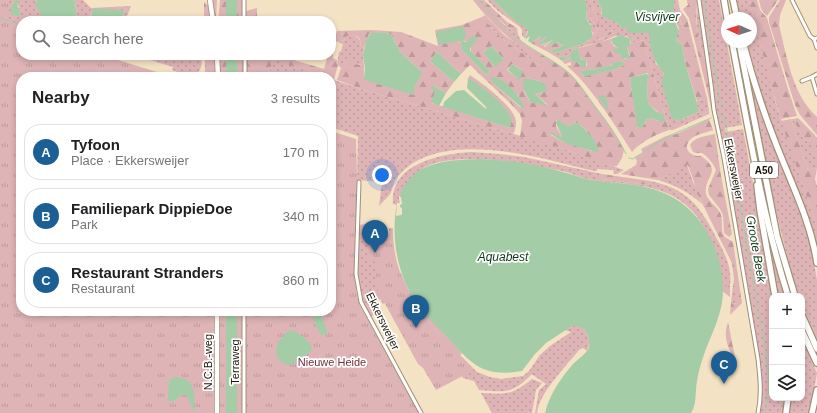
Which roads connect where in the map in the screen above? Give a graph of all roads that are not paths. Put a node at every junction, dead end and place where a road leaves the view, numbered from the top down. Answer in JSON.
{"nodes":[{"id":1,"x":210,"y":0,"type":"edge"},
{"id":2,"x":244,"y":0,"type":"edge"},
{"id":3,"x":699,"y":0,"type":"edge"},
{"id":4,"x":724,"y":0,"type":"edge"},
{"id":5,"x":732,"y":0,"type":"edge"},
{"id":6,"x":792,"y":0,"type":"edge"},
{"id":7,"x":726,"y":12,"type":"edge"},
{"id":8,"x":735,"y":12,"type":"edge"},
{"id":9,"x":212,"y":16,"type":"edge"},
{"id":10,"x":244,"y":16,"type":"edge"},
{"id":11,"x":816,"y":38,"type":"edge"},
{"id":12,"x":733,"y":48,"type":"edge"},
{"id":13,"x":740,"y":48,"type":"edge"},
{"id":14,"x":744,"y":48,"type":"edge"},
{"id":15,"x":817,"y":48,"type":"edge"},
{"id":16,"x":217,"y":60,"type":"edge"},
{"id":17,"x":245,"y":60,"type":"edge"},
{"id":18,"x":218,"y":72,"type":"edge"},
{"id":19,"x":245,"y":72,"type":"edge"},
{"id":20,"x":817,"y":74,"type":"edge"},
{"id":21,"x":812,"y":77,"type":"junction"},
{"id":22,"x":802,"y":81,"type":"dead end"},
{"id":23,"x":817,"y":94,"type":"edge"},
{"id":24,"x":751,"y":143,"type":"junction"},
{"id":25,"x":359,"y":182,"type":"dead end"},
{"id":26,"x":817,"y":263,"type":"edge"},
{"id":27,"x":774,"y":293,"type":"edge"},
{"id":28,"x":787,"y":293,"type":"edge"},
{"id":29,"x":794,"y":293,"type":"edge"},
{"id":30,"x":217,"y":316,"type":"edge"},
{"id":31,"x":244,"y":316,"type":"edge"},
{"id":32,"x":805,"y":322,"type":"edge"},
{"id":33,"x":805,"y":338,"type":"edge"},
{"id":34,"x":817,"y":349,"type":"edge"},
{"id":35,"x":817,"y":363,"type":"edge"},
{"id":36,"x":817,"y":390,"type":"edge"},
{"id":37,"x":788,"y":401,"type":"edge"},
{"id":38,"x":217,"y":413,"type":"edge"},
{"id":39,"x":244,"y":413,"type":"edge"},
{"id":40,"x":421,"y":413,"type":"edge"},
{"id":41,"x":758,"y":413,"type":"edge"},
{"id":42,"x":786,"y":413,"type":"edge"},
{"id":43,"x":812,"y":413,"type":"edge"}],
"edges":[{"from":1,"to":9,"type":"street"},
{"from":2,"to":10,"type":"street"},
{"from":3,"to":41,"type":"street","name":"Ekkersweijer"},
{"from":4,"to":7,"type":"highway"},
{"from":5,"to":8,"type":"highway"},
{"from":6,"to":11,"type":"street"},
{"from":11,"to":15,"type":"street"},
{"from":12,"to":24,"type":"highway","number":"A50"},
{"from":13,"to":29,"type":"highway","number":"A50"},
{"from":14,"to":26,"type":"highway"},
{"from":16,"to":18,"type":"street"},
{"from":17,"to":19,"type":"street"},
{"from":20,"to":21,"type":"street"},
{"from":21,"to":22,"type":"street"},
{"from":21,"to":23,"type":"street"},
{"from":24,"to":27,"type":"highway","number":"A50"},
{"from":24,"to":28,"type":"highway","number":"A50"},
{"from":25,"to":40,"type":"street","name":"Ekkersweijer"},
{"from":30,"to":38,"type":"street","name":"N.C.B.-weg"},
{"from":31,"to":39,"type":"street","name":"Terraweg"},
{"from":32,"to":34,"type":"highway"},
{"from":33,"to":35,"type":"highway"},
{"from":36,"to":43,"type":"highway"},
{"from":37,"to":42,"type":"highway"}]}
